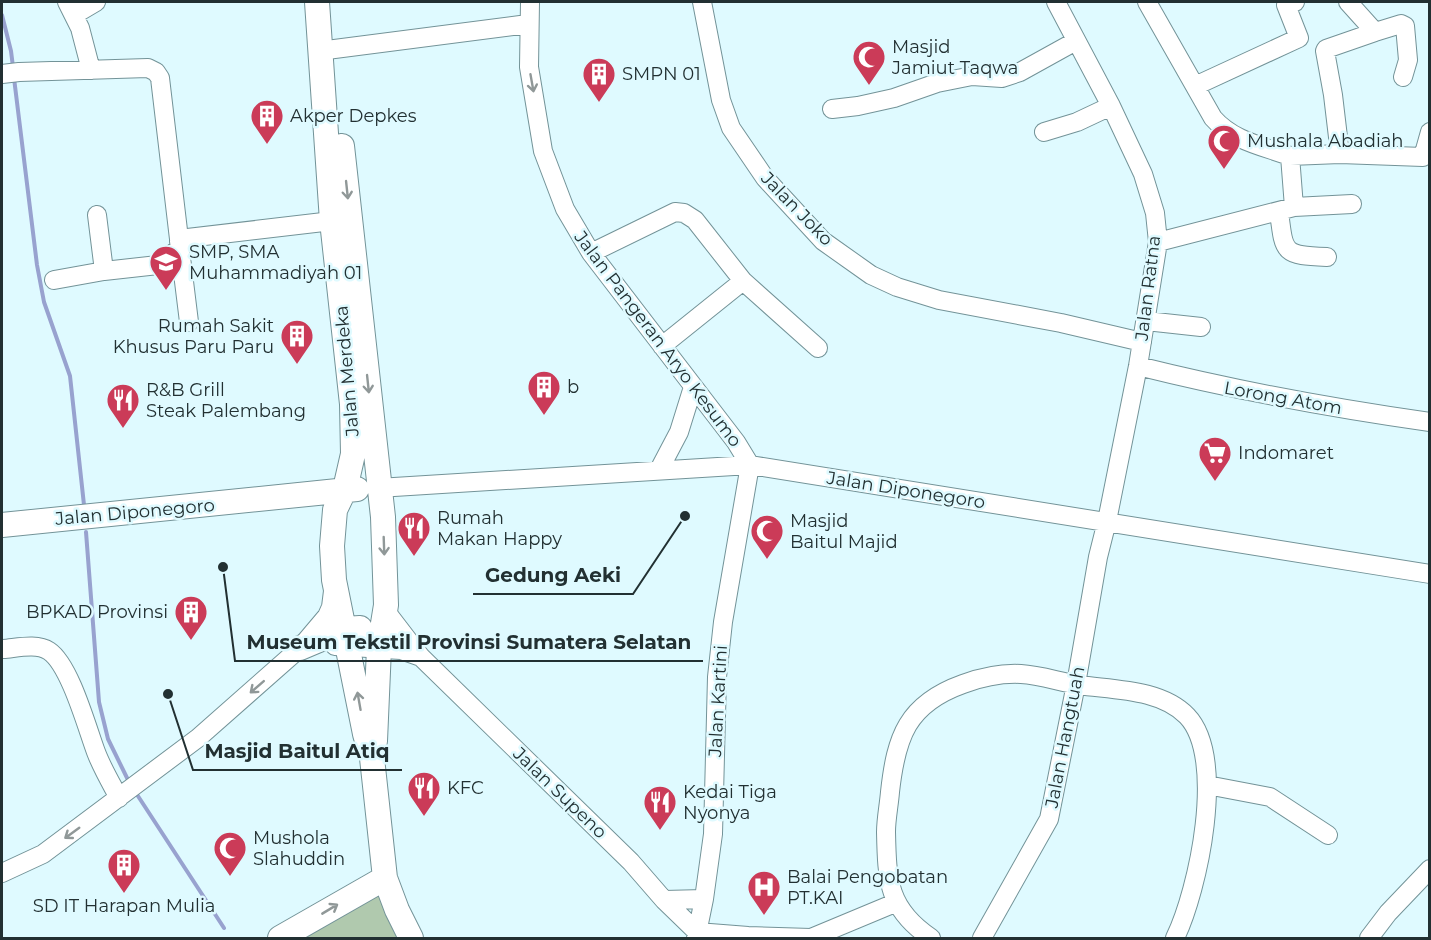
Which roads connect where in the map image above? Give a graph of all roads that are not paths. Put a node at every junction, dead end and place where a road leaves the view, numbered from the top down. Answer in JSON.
{"nodes":[{"id":1,"x":96,"y":2,"type":"edge"},
{"id":2,"x":317,"y":2,"type":"edge"},
{"id":3,"x":328,"y":2,"type":"edge"},
{"id":4,"x":530,"y":2,"type":"edge"},
{"id":5,"x":702,"y":2,"type":"edge"},
{"id":6,"x":1056,"y":2,"type":"edge"},
{"id":7,"x":1149,"y":2,"type":"edge"},
{"id":8,"x":1295,"y":2,"type":"edge"},
{"id":9,"x":1348,"y":2,"type":"edge"},
{"id":10,"x":70,"y":8,"type":"edge"},
{"id":11,"x":528,"y":24,"type":"junction"},
{"id":12,"x":1375,"y":32,"type":"junction"},
{"id":13,"x":1076,"y":41,"type":"junction"},
{"id":14,"x":325,"y":50,"type":"junction"},
{"id":15,"x":91,"y":70,"type":"junction"},
{"id":16,"x":8,"y":73,"type":"edge"},
{"id":17,"x":1403,"y":77,"type":"dead end"},
{"id":18,"x":1195,"y":86,"type":"junction"},
{"id":19,"x":1111,"y":106,"type":"junction"},
{"id":20,"x":832,"y":109,"type":"dead end"},
{"id":21,"x":1044,"y":132,"type":"dead end"},
{"id":22,"x":1430,"y":132,"type":"edge"},
{"id":23,"x":1340,"y":154,"type":"junction"},
{"id":24,"x":1290,"y":156,"type":"junction"},
{"id":25,"x":1352,"y":204,"type":"dead end"},
{"id":26,"x":1287,"y":209,"type":"junction"},
{"id":27,"x":97,"y":215,"type":"dead end"},
{"id":28,"x":332,"y":222,"type":"junction"},
{"id":29,"x":1158,"y":242,"type":"junction"},
{"id":30,"x":179,"y":244,"type":"junction"},
{"id":31,"x":591,"y":253,"type":"junction"},
{"id":32,"x":1327,"y":257,"type":"dead end"},
{"id":33,"x":104,"y":271,"type":"junction"},
{"id":34,"x":54,"y":280,"type":"dead end"},
{"id":35,"x":743,"y":281,"type":"junction"},
{"id":36,"x":1146,"y":321,"type":"junction"},
{"id":37,"x":189,"y":322,"type":"dead end"},
{"id":38,"x":1201,"y":327,"type":"dead end"},
{"id":39,"x":1142,"y":342,"type":"junction"},
{"id":40,"x":662,"y":346,"type":"junction"},
{"id":41,"x":818,"y":348,"type":"dead end"},
{"id":42,"x":1138,"y":366,"type":"junction"},
{"id":43,"x":693,"y":387,"type":"junction"},
{"id":44,"x":1430,"y":422,"type":"edge"},
{"id":45,"x":750,"y":465,"type":"junction"},
{"id":46,"x":659,"y":470,"type":"junction"},
{"id":47,"x":378,"y":488,"type":"junction"},
{"id":48,"x":345,"y":489,"type":"junction"},
{"id":49,"x":268,"y":499,"type":"junction"},
{"id":50,"x":1107,"y":521,"type":"junction"},
{"id":51,"x":2,"y":525,"type":"edge"},
{"id":52,"x":332,"y":546,"type":"junction"},
{"id":53,"x":1430,"y":574,"type":"edge"},
{"id":54,"x":334,"y":580,"type":"junction"},
{"id":55,"x":385,"y":610,"type":"junction"},
{"id":56,"x":347,"y":638,"type":"junction"},
{"id":57,"x":300,"y":648,"type":"junction"},
{"id":58,"x":378,"y":648,"type":"junction"},
{"id":59,"x":3,"y":649,"type":"dead end"},
{"id":60,"x":421,"y":657,"type":"junction"},
{"id":61,"x":1077,"y":684,"type":"junction"},
{"id":62,"x":372,"y":758,"type":"junction"},
{"id":63,"x":1207,"y":785,"type":"junction"},
{"id":64,"x":128,"y":791,"type":"junction"},
{"id":65,"x":1328,"y":835,"type":"dead end"},
{"id":66,"x":1430,"y":868,"type":"edge"},
{"id":67,"x":2,"y":873,"type":"edge"},
{"id":68,"x":385,"y":878,"type":"junction"},
{"id":69,"x":704,"y":899,"type":"junction"},
{"id":70,"x":664,"y":900,"type":"junction"},
{"id":71,"x":895,"y":903,"type":"junction"},
{"id":72,"x":696,"y":935,"type":"edge"},
{"id":73,"x":280,"y":939,"type":"edge"},
{"id":74,"x":411,"y":939,"type":"edge"},
{"id":75,"x":931,"y":939,"type":"edge"},
{"id":76,"x":982,"y":939,"type":"edge"},
{"id":77,"x":1175,"y":939,"type":"edge"},
{"id":78,"x":1369,"y":939,"type":"edge"}],
"edges":[{"from":1,"to":10,"type":"street"},
{"from":2,"to":14,"type":"main road","name":"Jalan Merdeka"},
{"from":3,"to":14,"type":"main road","name":"Jalan Merdeka"},
{"from":4,"to":11,"type":"street","name":"Jalan Pangeran Aryo Kesumo"},
{"from":5,"to":39,"type":"street","name":"Jalan Joko"},
{"from":6,"to":13,"type":"street","name":"Jalan Ratna"},
{"from":7,"to":18,"type":"street"},
{"from":8,"to":18,"type":"street"},
{"from":9,"to":12,"type":"street"},
{"from":10,"to":15,"type":"street"},
{"from":11,"to":14,"type":"street"},
{"from":11,"to":31,"type":"street","name":"Jalan Pangeran Aryo Kesumo","one_way":true},
{"from":12,"to":17,"type":"street"},
{"from":12,"to":23,"type":"street"},
{"from":13,"to":19,"type":"street","name":"Jalan Ratna"},
{"from":13,"to":20,"type":"street"},
{"from":14,"to":28,"type":"main road","name":"Jalan Merdeka"},
{"from":14,"to":47,"type":"main road","name":"Jalan Merdeka","one_way":true},
{"from":15,"to":16,"type":"street"},
{"from":15,"to":30,"type":"street"},
{"from":18,"to":24,"type":"street"},
{"from":19,"to":21,"type":"street"},
{"from":19,"to":29,"type":"street","name":"Jalan Ratna"},
{"from":22,"to":23,"type":"street"},
{"from":23,"to":24,"type":"street"},
{"from":24,"to":26,"type":"street"},
{"from":25,"to":26,"type":"street"},
{"from":26,"to":29,"type":"street"},
{"from":26,"to":32,"type":"street"},
{"from":27,"to":33,"type":"street"},
{"from":28,"to":30,"type":"street"},
{"from":28,"to":48,"type":"main road","name":"Jalan Merdeka"},
{"from":29,"to":36,"type":"street","name":"Jalan Ratna"},
{"from":30,"to":33,"type":"street"},
{"from":30,"to":37,"type":"street"},
{"from":31,"to":35,"type":"street"},
{"from":31,"to":40,"type":"street","name":"Jalan Pangeran Aryo Kesumo"},
{"from":33,"to":34,"type":"street"},
{"from":35,"to":40,"type":"street"},
{"from":35,"to":41,"type":"street"},
{"from":36,"to":38,"type":"street"},
{"from":36,"to":39,"type":"street","name":"Jalan Ratna"},
{"from":39,"to":42,"type":"street","name":"Jalan Ratna"},
{"from":40,"to":43,"type":"street","name":"Jalan Pangeran Aryo Kesumo"},
{"from":42,"to":44,"type":"street","name":"Lorong Atom"},
{"from":42,"to":50,"type":"street","name":"Jalan Ratna"},
{"from":43,"to":45,"type":"street","name":"Jalan Pangeran Aryo Kesumo"},
{"from":43,"to":46,"type":"street"},
{"from":45,"to":46,"type":"street","name":"Jalan Diponegoro"},
{"from":45,"to":50,"type":"street","name":"Jalan Diponegoro"},
{"from":45,"to":69,"type":"street","name":"Jalan Kartini"},
{"from":46,"to":47,"type":"street","name":"Jalan Diponegoro"},
{"from":47,"to":48,"type":"main road"},
{"from":47,"to":55,"type":"main road","name":"Jalan Merdeka","one_way":true},
{"from":48,"to":49,"type":"main road"},
{"from":48,"to":52,"type":"main road","name":"Jalan Merdeka"},
{"from":49,"to":51,"type":"main road","name":"Jalan Diponegoro"},
{"from":49,"to":52,"type":"main road"},
{"from":50,"to":53,"type":"street","name":"Jalan Diponegoro"},
{"from":50,"to":61,"type":"street","name":"Jalan Hangtuah"},
{"from":52,"to":54,"type":"main road"},
{"from":54,"to":56,"type":"main road"},
{"from":54,"to":57,"type":"street"},
{"from":55,"to":56,"type":"main road"},
{"from":55,"to":58,"type":"main road","name":"Jalan Merdeka"},
{"from":55,"to":60,"type":"street","name":"Jalan Supeno"},
{"from":56,"to":57,"type":"main road"},
{"from":56,"to":58,"type":"street"},
{"from":62,"to":56,"type":"main road","one_way":true},
{"from":57,"to":64,"type":"street","one_way":true},
{"from":58,"to":60,"type":"street"},
{"from":58,"to":62,"type":"main road","name":"Jalan Merdeka"},
{"from":59,"to":64,"type":"street"},
{"from":60,"to":70,"type":"street","name":"Jalan Supeno"},
{"from":61,"to":63,"type":"street"},
{"from":61,"to":71,"type":"street"},
{"from":61,"to":76,"type":"street","name":"Jalan Hangtuah"},
{"from":62,"to":68,"type":"main road"},
{"from":63,"to":65,"type":"street"},
{"from":63,"to":77,"type":"street"},
{"from":64,"to":67,"type":"street","one_way":true},
{"from":66,"to":78,"type":"street"},
{"from":73,"to":68,"type":"main road","one_way":true},
{"from":68,"to":74,"type":"main road"},
{"from":69,"to":70,"type":"street"},
{"from":69,"to":72,"type":"street","name":"Jalan Kartini"},
{"from":70,"to":72,"type":"street","name":"Jalan Supeno"},
{"from":71,"to":72,"type":"street"},
{"from":71,"to":75,"type":"street"}]}
